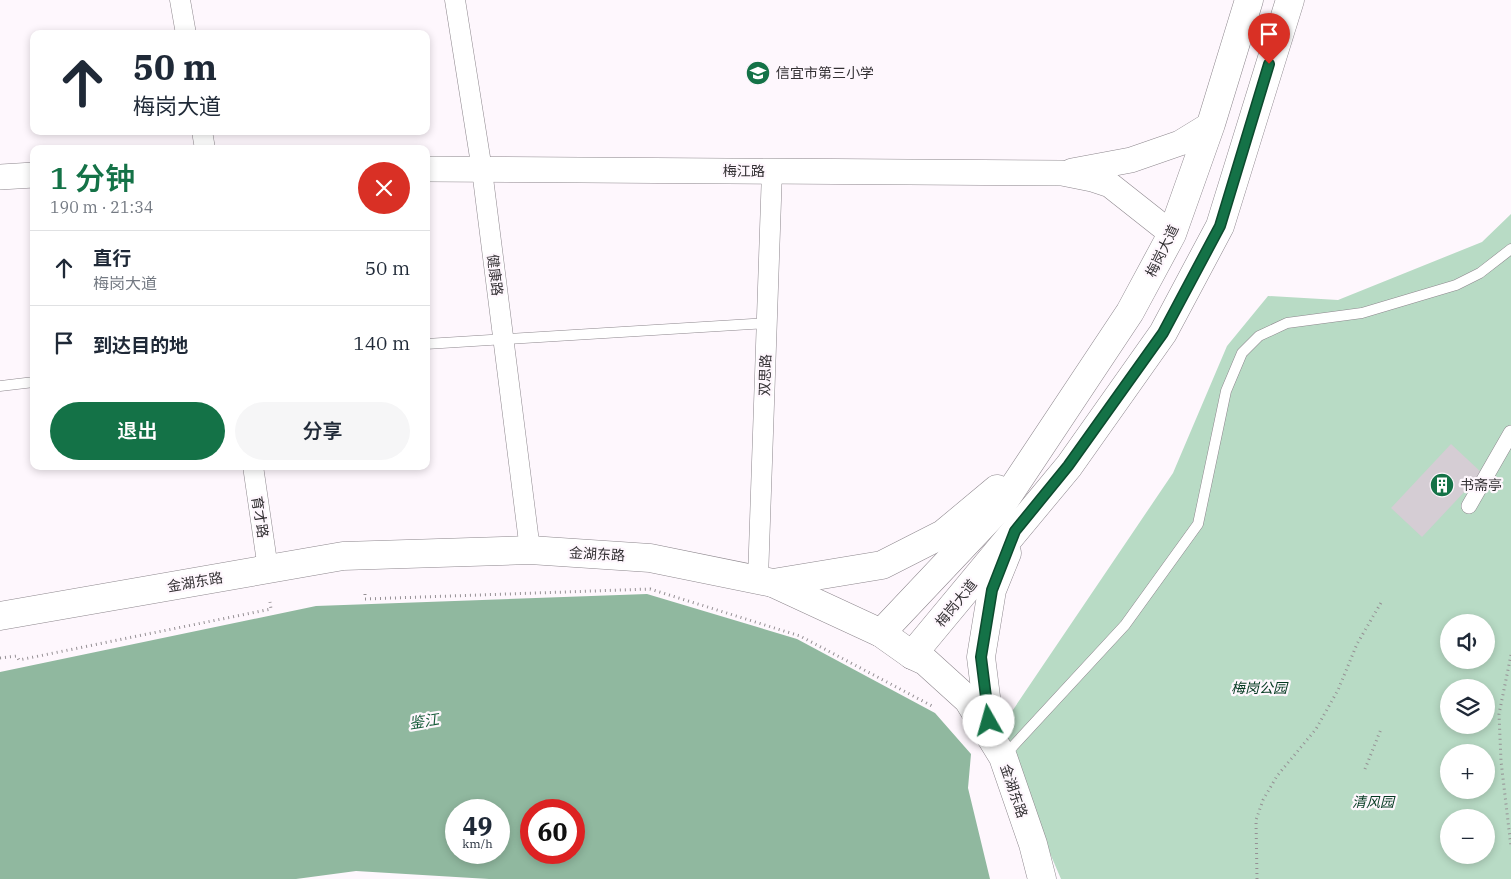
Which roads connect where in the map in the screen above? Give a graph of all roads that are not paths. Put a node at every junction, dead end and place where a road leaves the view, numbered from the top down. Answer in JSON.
{"nodes":[{"id":1,"x":180,"y":0,"type":"edge"},
{"id":2,"x":455,"y":0,"type":"edge"},
{"id":3,"x":1250,"y":0,"type":"edge"},
{"id":4,"x":1290,"y":0,"type":"edge"},
{"id":5,"x":185,"y":30,"type":"edge"},
{"id":6,"x":1211,"y":124,"type":"junction"},
{"id":7,"x":430,"y":169,"type":"edge"},
{"id":8,"x":482,"y":170,"type":"junction"},
{"id":9,"x":772,"y":171,"type":"junction"},
{"id":10,"x":1062,"y":173,"type":"junction"},
{"id":11,"x":30,"y":175,"type":"edge"},
{"id":12,"x":0,"y":178,"type":"edge"},
{"id":13,"x":1172,"y":234,"type":"junction"},
{"id":14,"x":1511,"y":249,"type":"edge"},
{"id":15,"x":767,"y":323,"type":"junction"},
{"id":16,"x":503,"y":340,"type":"junction"},
{"id":17,"x":430,"y":344,"type":"edge"},
{"id":18,"x":30,"y":382,"type":"edge"},
{"id":19,"x":0,"y":386,"type":"edge"},
{"id":20,"x":1511,"y":433,"type":"edge"},
{"id":21,"x":1034,"y":458,"type":"junction"},
{"id":22,"x":254,"y":470,"type":"edge"},
{"id":23,"x":1469,"y":506,"type":"dead end"},
{"id":24,"x":1015,"y":531,"type":"junction"},
{"id":25,"x":530,"y":550,"type":"junction"},
{"id":26,"x":268,"y":568,"type":"junction"},
{"id":27,"x":766,"y":581,"type":"junction"},
{"id":28,"x":0,"y":616,"type":"edge"},
{"id":29,"x":881,"y":633,"type":"junction"},
{"id":30,"x":912,"y":655,"type":"junction"},
{"id":31,"x":997,"y":747,"type":"junction"},
{"id":32,"x":1042,"y":879,"type":"edge"}],
"edges":[{"from":1,"to":5,"type":"street"},
{"from":2,"to":8,"type":"street","name":"健康路"},
{"from":3,"to":6,"type":"main road","name":"梅岗大道"},
{"from":4,"to":24,"type":"main road","name":"梅岗大道"},
{"from":6,"to":10,"type":"street"},
{"from":6,"to":13,"type":"main road","name":"梅岗大道"},
{"from":7,"to":8,"type":"street","name":"梅江路"},
{"from":8,"to":9,"type":"street","name":"梅江路"},
{"from":8,"to":16,"type":"street","name":"健康路"},
{"from":9,"to":10,"type":"street","name":"梅江路"},
{"from":9,"to":15,"type":"street","name":"双思路"},
{"from":10,"to":13,"type":"street"},
{"from":11,"to":12,"type":"street"},
{"from":13,"to":21,"type":"main road","name":"梅岗大道"},
{"from":14,"to":31,"type":"lane"},
{"from":15,"to":16,"type":"lane"},
{"from":15,"to":27,"type":"street","name":"双思路"},
{"from":16,"to":17,"type":"lane"},
{"from":16,"to":25,"type":"street","name":"健康路"},
{"from":18,"to":19,"type":"lane"},
{"from":20,"to":23,"type":"street"},
{"from":21,"to":27,"type":"main road"},
{"from":21,"to":29,"type":"main road","name":"梅岗大道"},
{"from":22,"to":26,"type":"street","name":"育才路"},
{"from":24,"to":30,"type":"main road","name":"梅岗大道"},
{"from":24,"to":31,"type":"main road"},
{"from":25,"to":26,"type":"main road","name":"金湖东路"},
{"from":25,"to":27,"type":"main road","name":"金湖东路"},
{"from":26,"to":28,"type":"main road","name":"金湖东路"},
{"from":27,"to":29,"type":"main road","name":"金湖东路"},
{"from":29,"to":30,"type":"main road","name":"金湖东路"},
{"from":30,"to":31,"type":"main road","name":"金湖东路"},
{"from":31,"to":32,"type":"main road","name":"金湖东路"}]}
